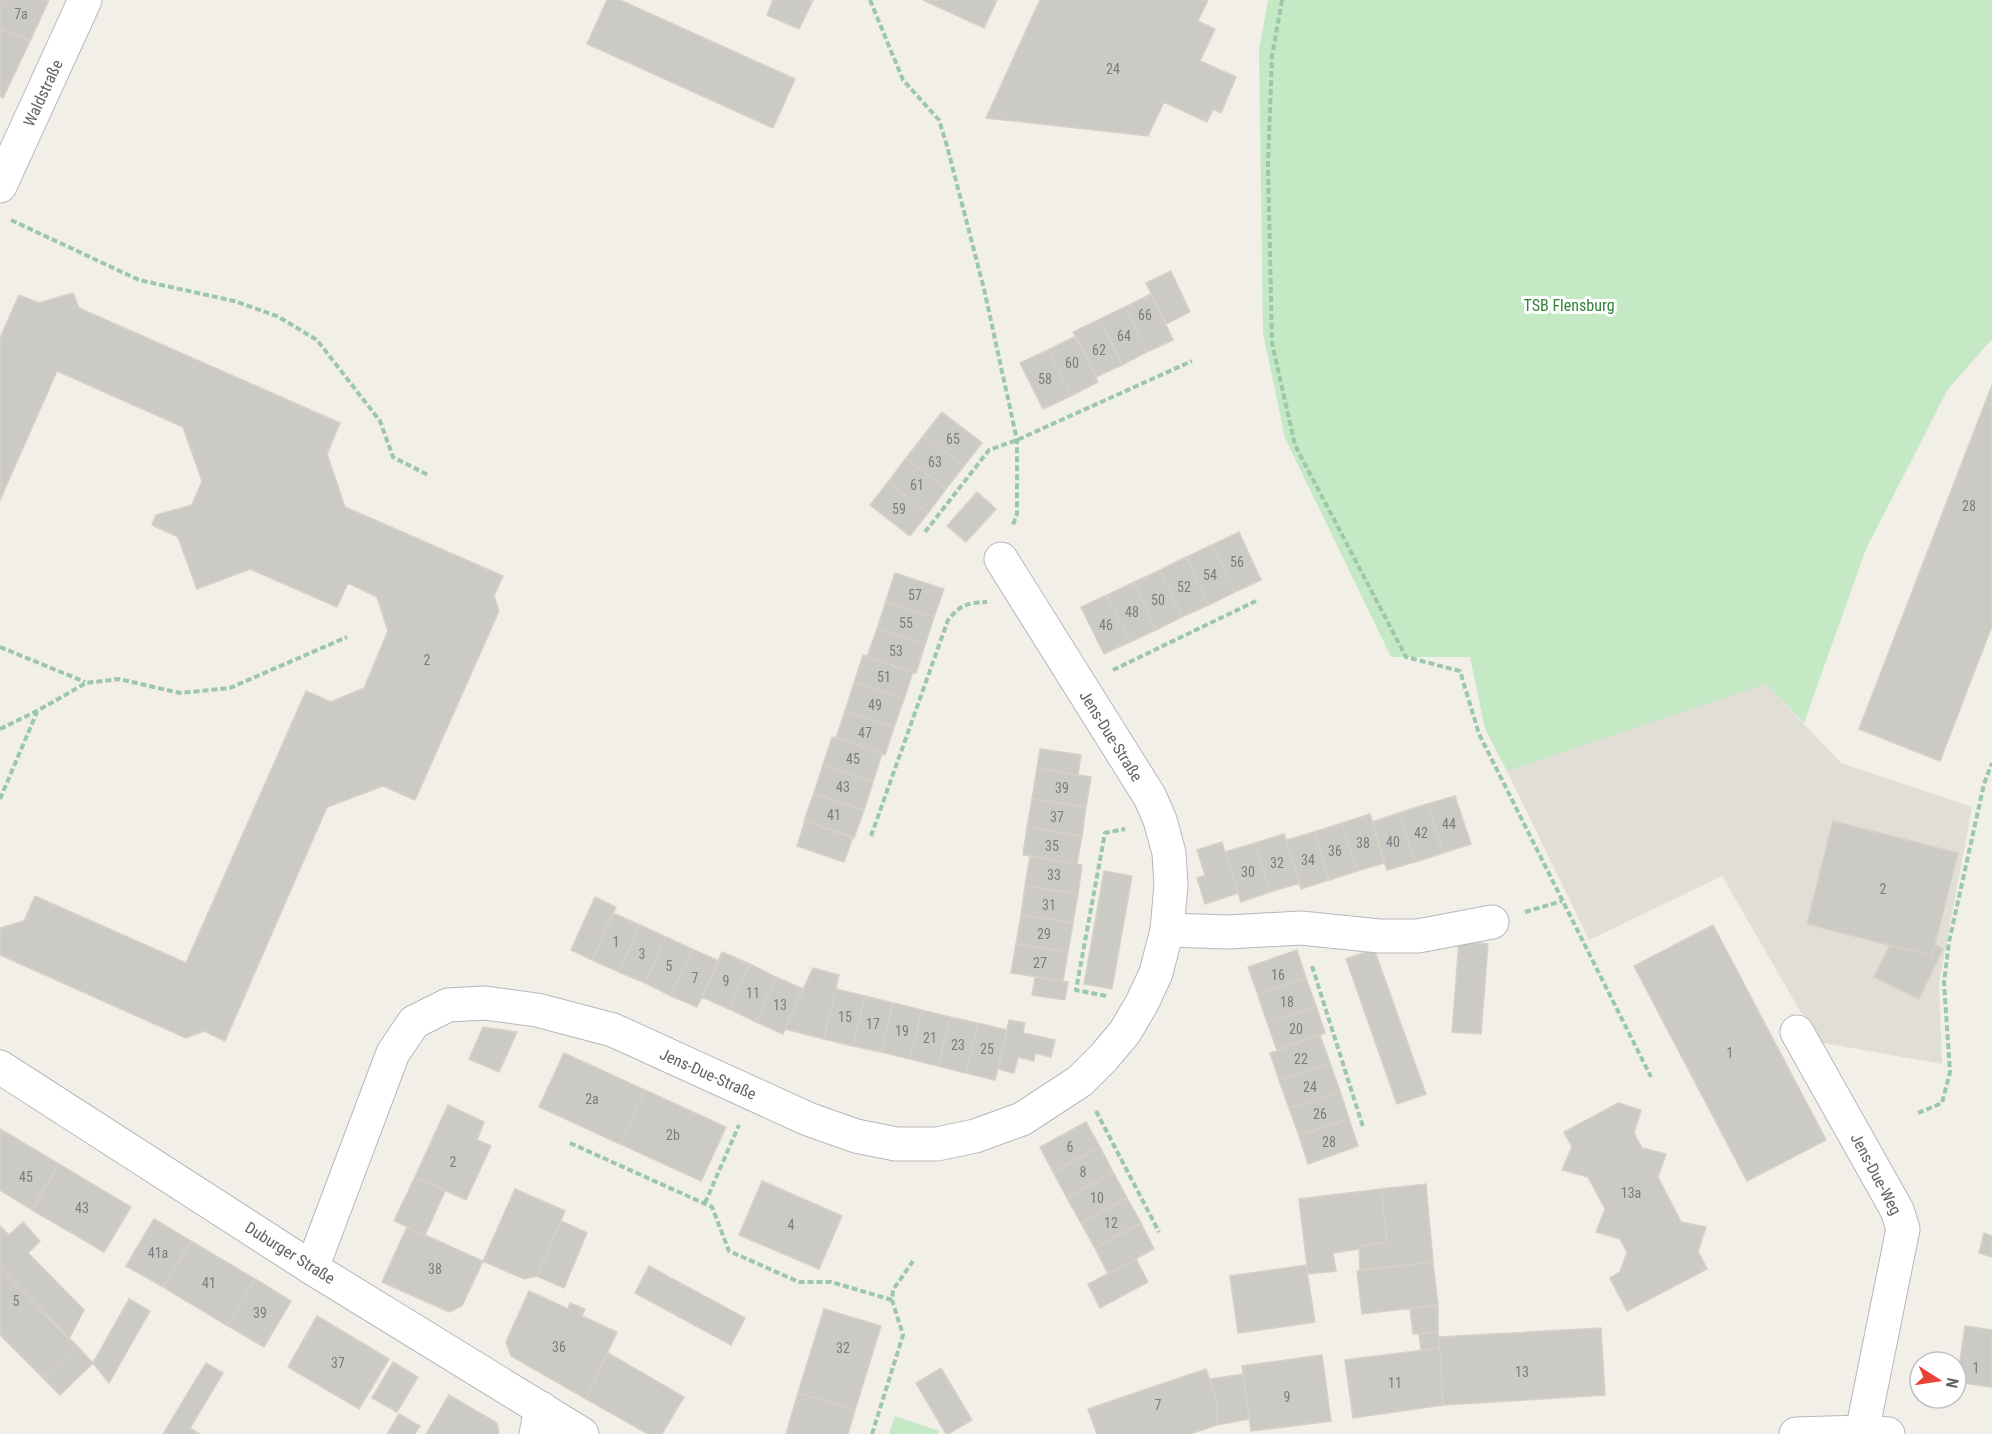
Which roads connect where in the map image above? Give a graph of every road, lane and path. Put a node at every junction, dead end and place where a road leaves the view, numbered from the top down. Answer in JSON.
{"nodes":[{"id":1,"x":85,"y":0,"type":"edge"},
{"id":2,"x":870,"y":0,"type":"edge"},
{"id":3,"x":1282,"y":0,"type":"edge"},
{"id":4,"x":0,"y":186,"type":"edge"},
{"id":5,"x":11,"y":220,"type":"dead end"},
{"id":6,"x":1192,"y":361,"type":"dead end"},
{"id":7,"x":1017,"y":440,"type":"junction"},
{"id":8,"x":428,"y":475,"type":"dead end"},
{"id":9,"x":925,"y":532,"type":"dead end"},
{"id":10,"x":1001,"y":559,"type":"joint"},
{"id":11,"x":1257,"y":601,"type":"dead end"},
{"id":12,"x":996,"y":602,"type":"dead end"},
{"id":13,"x":347,"y":637,"type":"dead end"},
{"id":14,"x":0,"y":647,"type":"edge"},
{"id":15,"x":1109,"y":672,"type":"dead end"},
{"id":16,"x":86,"y":683,"type":"junction"},
{"id":17,"x":37,"y":711,"type":"junction"},
{"id":18,"x":0,"y":729,"type":"edge"},
{"id":19,"x":1992,"y":763,"type":"edge"},
{"id":20,"x":0,"y":800,"type":"edge"},
{"id":21,"x":1160,"y":820,"type":"junction"},
{"id":22,"x":871,"y":836,"type":"dead end"},
{"id":23,"x":1492,"y":922,"type":"dead end"},
{"id":24,"x":1301,"y":928,"type":"junction"},
{"id":25,"x":1167,"y":930,"type":"junction"},
{"id":26,"x":1142,"y":1003,"type":"junction"},
{"id":27,"x":1797,"y":1032,"type":"dead end"},
{"id":28,"x":0,"y":1067,"type":"edge"},
{"id":29,"x":1651,"y":1077,"type":"dead end"},
{"id":30,"x":753,"y":1094,"type":"junction"},
{"id":31,"x":1092,"y":1103,"type":"dead end"},
{"id":32,"x":1918,"y":1113,"type":"dead end"},
{"id":33,"x":1363,"y":1127,"type":"dead end"},
{"id":34,"x":570,"y":1143,"type":"dead end"},
{"id":35,"x":705,"y":1203,"type":"junction"},
{"id":36,"x":1159,"y":1232,"type":"dead end"},
{"id":37,"x":913,"y":1260,"type":"dead end"},
{"id":38,"x":312,"y":1268,"type":"junction"},
{"id":39,"x":892,"y":1300,"type":"junction"},
{"id":40,"x":539,"y":1421,"type":"edge"},
{"id":41,"x":1875,"y":1433,"type":"edge"},
{"id":42,"x":582,"y":1434,"type":"edge"},
{"id":43,"x":872,"y":1434,"type":"edge"},
{"id":44,"x":1796,"y":1434,"type":"edge"}],
"edges":[{"from":1,"to":4,"type":"street","name":"Waldstraße"},
{"from":2,"to":7,"type":"path"},
{"from":3,"to":29,"type":"path"},
{"from":5,"to":8,"type":"path"},
{"from":6,"to":7,"type":"path"},
{"from":7,"to":9,"type":"path"},
{"from":7,"to":10,"type":"path"},
{"from":10,"to":21,"type":"street","name":"Jens-Due-Straße"},
{"from":11,"to":15,"type":"path"},
{"from":12,"to":22,"type":"path"},
{"from":13,"to":16,"type":"path"},
{"from":14,"to":16,"type":"path"},
{"from":16,"to":17,"type":"path"},
{"from":17,"to":18,"type":"path"},
{"from":17,"to":20,"type":"path"},
{"from":19,"to":32,"type":"path"},
{"from":21,"to":25,"type":"street","name":"Jens-Due-Straße"},
{"from":21,"to":26,"type":"path"},
{"from":23,"to":24,"type":"street"},
{"from":24,"to":25,"type":"street"},
{"from":24,"to":33,"type":"path"},
{"from":25,"to":26,"type":"street","name":"Jens-Due-Straße"},
{"from":26,"to":30,"type":"street","name":"Jens-Due-Straße"},
{"from":27,"to":41,"type":"street","name":"Jens-Due-Weg"},
{"from":28,"to":38,"type":"street","name":"Duburger Straße"},
{"from":30,"to":35,"type":"path"},
{"from":30,"to":38,"type":"street","name":"Jens-Due-Straße"},
{"from":31,"to":36,"type":"path"},
{"from":34,"to":35,"type":"path"},
{"from":35,"to":39,"type":"path"},
{"from":37,"to":39,"type":"path"},
{"from":38,"to":40,"type":"street","name":"Duburger Straße"},
{"from":39,"to":43,"type":"path"},
{"from":40,"to":42,"type":"street","name":"Duburger Straße"},
{"from":41,"to":44,"type":"street"}]}
